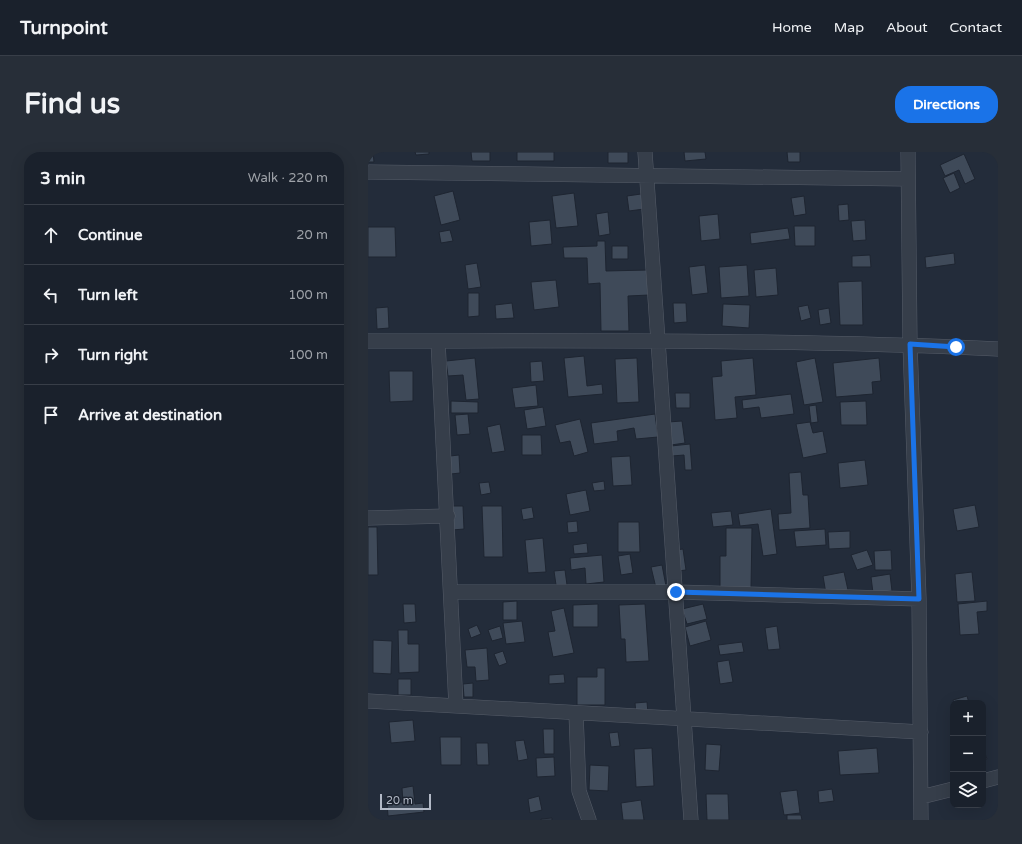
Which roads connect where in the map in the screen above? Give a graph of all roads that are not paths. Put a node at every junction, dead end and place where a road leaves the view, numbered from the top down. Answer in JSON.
{"nodes":[{"id":1,"x":645,"y":152,"type":"edge"},
{"id":2,"x":908,"y":152,"type":"edge"},
{"id":3,"x":368,"y":172,"type":"edge"},
{"id":4,"x":646,"y":175,"type":"junction"},
{"id":5,"x":908,"y":179,"type":"junction"},
{"id":6,"x":658,"y":340,"type":"junction"},
{"id":7,"x":368,"y":341,"type":"edge"},
{"id":8,"x":438,"y":341,"type":"junction"},
{"id":9,"x":910,"y":344,"type":"junction"},
{"id":10,"x":998,"y":349,"type":"edge"},
{"id":11,"x":448,"y":516,"type":"junction"},
{"id":12,"x":368,"y":518,"type":"edge"},
{"id":13,"x":451,"y":592,"type":"junction"},
{"id":14,"x":676,"y":592,"type":"junction"},
{"id":15,"x":919,"y":599,"type":"junction"},
{"id":16,"x":368,"y":701,"type":"edge"},
{"id":17,"x":456,"y":706,"type":"junction"},
{"id":18,"x":576,"y":713,"type":"junction"},
{"id":19,"x":685,"y":718,"type":"junction"},
{"id":20,"x":921,"y":732,"type":"junction"},
{"id":21,"x":998,"y":777,"type":"edge"},
{"id":22,"x":986,"y":780,"type":"edge"},
{"id":23,"x":950,"y":790,"type":"edge"},
{"id":24,"x":921,"y":797,"type":"junction"},
{"id":25,"x":589,"y":820,"type":"edge"},
{"id":26,"x":691,"y":820,"type":"edge"},
{"id":27,"x":921,"y":820,"type":"edge"}],
"edges":[{"from":1,"to":4,"type":"street"},
{"from":2,"to":5,"type":"street"},
{"from":3,"to":4,"type":"street"},
{"from":4,"to":5,"type":"street"},
{"from":4,"to":6,"type":"street"},
{"from":5,"to":9,"type":"street"},
{"from":6,"to":8,"type":"street"},
{"from":6,"to":9,"type":"street"},
{"from":6,"to":14,"type":"street"},
{"from":7,"to":8,"type":"street"},
{"from":8,"to":11,"type":"street"},
{"from":9,"to":10,"type":"street"},
{"from":9,"to":15,"type":"street"},
{"from":11,"to":12,"type":"street"},
{"from":11,"to":13,"type":"street"},
{"from":13,"to":14,"type":"street"},
{"from":13,"to":17,"type":"street"},
{"from":14,"to":15,"type":"street"},
{"from":14,"to":19,"type":"street"},
{"from":15,"to":20,"type":"street"},
{"from":16,"to":17,"type":"street"},
{"from":17,"to":18,"type":"street"},
{"from":18,"to":19,"type":"street"},
{"from":18,"to":25,"type":"street"},
{"from":19,"to":20,"type":"street"},
{"from":19,"to":26,"type":"street"},
{"from":20,"to":24,"type":"street"},
{"from":21,"to":22,"type":"street"},
{"from":23,"to":24,"type":"street"},
{"from":24,"to":27,"type":"street"}]}
